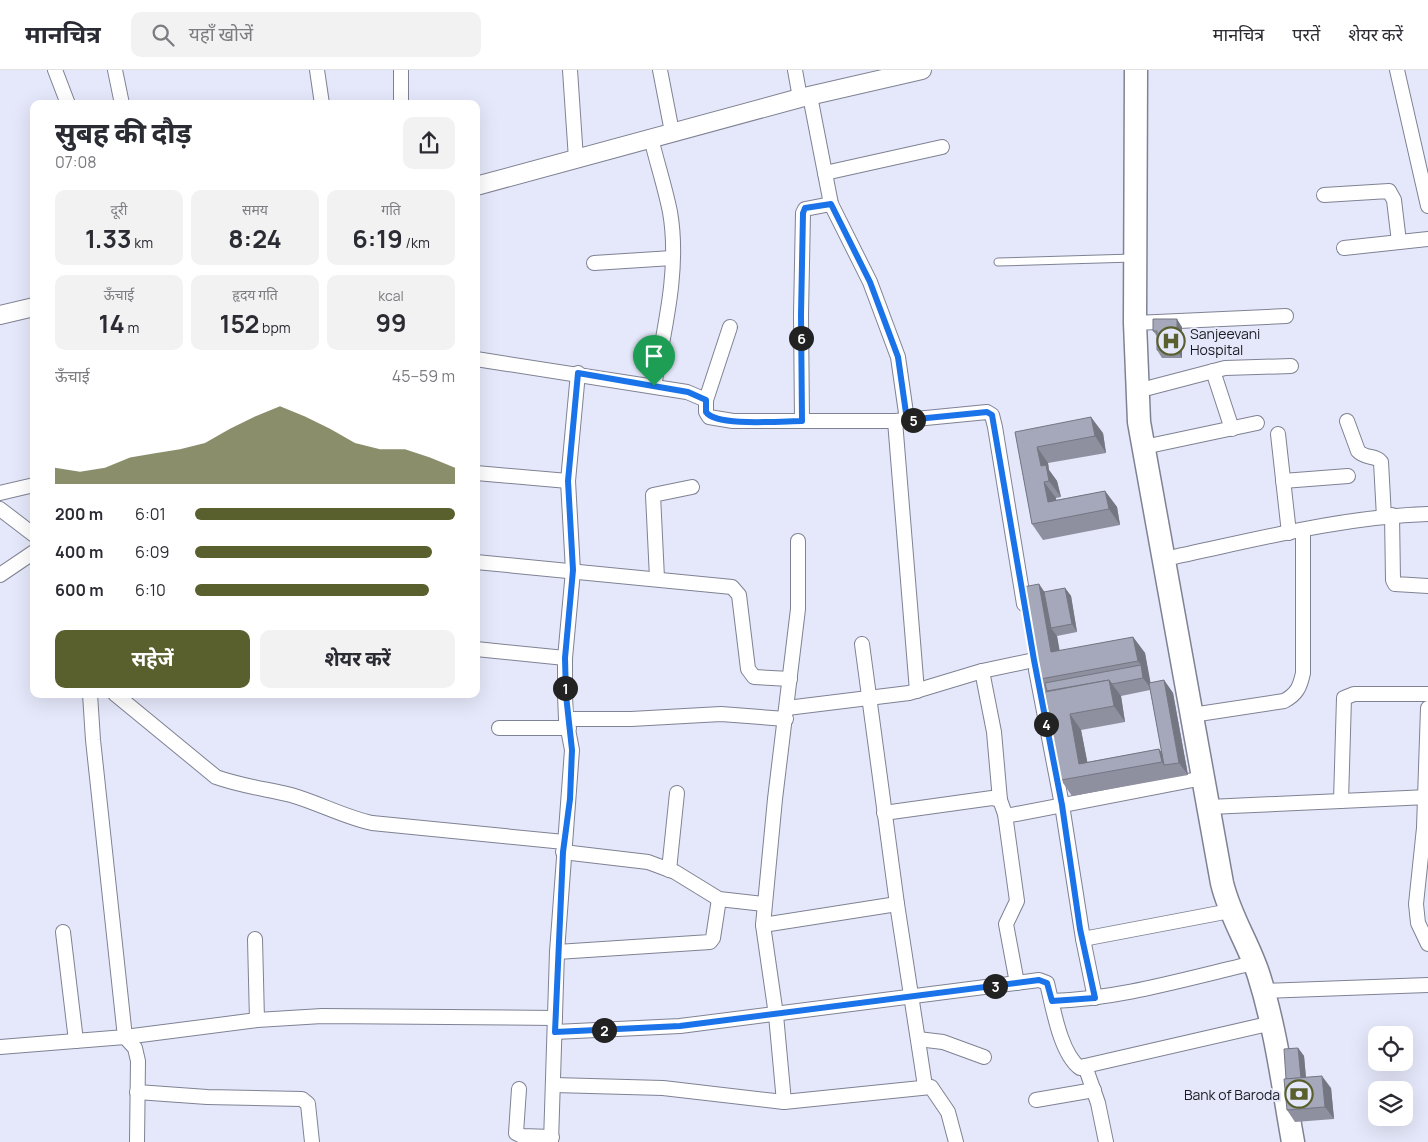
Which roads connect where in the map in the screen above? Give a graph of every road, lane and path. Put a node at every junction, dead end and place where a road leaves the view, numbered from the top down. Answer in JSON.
{"nodes":[{"id":1,"x":54,"y":70,"type":"edge"},
{"id":2,"x":115,"y":70,"type":"edge"},
{"id":3,"x":317,"y":70,"type":"edge"},
{"id":4,"x":401,"y":70,"type":"edge"},
{"id":5,"x":570,"y":70,"type":"edge"},
{"id":6,"x":660,"y":70,"type":"edge"},
{"id":7,"x":795,"y":70,"type":"edge"},
{"id":8,"x":922,"y":70,"type":"edge"},
{"id":9,"x":1136,"y":70,"type":"edge"},
{"id":10,"x":1396,"y":70,"type":"edge"},
{"id":11,"x":899,"y":73,"type":"edge"},
{"id":12,"x":805,"y":97,"type":"junction"},
{"id":13,"x":66,"y":100,"type":"edge"},
{"id":14,"x":121,"y":100,"type":"edge"},
{"id":15,"x":321,"y":100,"type":"edge"},
{"id":16,"x":401,"y":100,"type":"edge"},
{"id":17,"x":672,"y":132,"type":"junction"},
{"id":18,"x":651,"y":138,"type":"junction"},
{"id":19,"x":942,"y":147,"type":"dead end"},
{"id":20,"x":576,"y":159,"type":"junction"},
{"id":21,"x":825,"y":173,"type":"junction"},
{"id":22,"x":480,"y":185,"type":"edge"},
{"id":23,"x":1324,"y":195,"type":"dead end"},
{"id":24,"x":831,"y":204,"type":"junction"},
{"id":25,"x":1428,"y":206,"type":"edge"},
{"id":26,"x":1428,"y":238,"type":"edge"},
{"id":27,"x":1399,"y":242,"type":"junction"},
{"id":28,"x":1344,"y":248,"type":"dead end"},
{"id":29,"x":672,"y":258,"type":"junction"},
{"id":30,"x":1137,"y":258,"type":"junction"},
{"id":31,"x":998,"y":262,"type":"dead end"},
{"id":32,"x":594,"y":264,"type":"dead end"},
{"id":33,"x":30,"y":308,"type":"edge"},
{"id":34,"x":0,"y":315,"type":"edge"},
{"id":35,"x":1286,"y":316,"type":"dead end"},
{"id":36,"x":1136,"y":323,"type":"junction"},
{"id":37,"x":730,"y":328,"type":"dead end"},
{"id":38,"x":480,"y":360,"type":"edge"},
{"id":39,"x":1291,"y":366,"type":"dead end"},
{"id":40,"x":1213,"y":371,"type":"junction"},
{"id":41,"x":578,"y":373,"type":"junction"},
{"id":42,"x":654,"y":386,"type":"junction"},
{"id":43,"x":1137,"y":391,"type":"junction"},
{"id":44,"x":706,"y":400,"type":"junction"},
{"id":45,"x":901,"y":420,"type":"junction"},
{"id":46,"x":802,"y":421,"type":"junction"},
{"id":47,"x":1347,"y":422,"type":"dead end"},
{"id":48,"x":1257,"y":423,"type":"dead end"},
{"id":49,"x":1232,"y":429,"type":"junction"},
{"id":50,"x":1278,"y":434,"type":"dead end"},
{"id":51,"x":1144,"y":447,"type":"junction"},
{"id":52,"x":480,"y":473,"type":"edge"},
{"id":53,"x":1348,"y":476,"type":"dead end"},
{"id":54,"x":568,"y":481,"type":"junction"},
{"id":55,"x":1283,"y":481,"type":"junction"},
{"id":56,"x":30,"y":486,"type":"edge"},
{"id":57,"x":692,"y":488,"type":"dead end"},
{"id":58,"x":0,"y":493,"type":"edge"},
{"id":59,"x":0,"y":509,"type":"edge"},
{"id":60,"x":1428,"y":514,"type":"edge"},
{"id":61,"x":1388,"y":516,"type":"junction"},
{"id":62,"x":1303,"y":530,"type":"junction"},
{"id":63,"x":30,"y":532,"type":"edge"},
{"id":64,"x":1289,"y":533,"type":"junction"},
{"id":65,"x":798,"y":541,"type":"dead end"},
{"id":66,"x":30,"y":555,"type":"edge"},
{"id":67,"x":1164,"y":559,"type":"junction"},
{"id":68,"x":480,"y":562,"type":"edge"},
{"id":69,"x":573,"y":570,"type":"junction"},
{"id":70,"x":0,"y":575,"type":"edge"},
{"id":71,"x":657,"y":578,"type":"junction"},
{"id":72,"x":1428,"y":586,"type":"edge"},
{"id":73,"x":1027,"y":621,"type":"edge"},
{"id":74,"x":862,"y":644,"type":"dead end"},
{"id":75,"x":480,"y":649,"type":"edge"},
{"id":76,"x":565,"y":658,"type":"junction"},
{"id":77,"x":982,"y":671,"type":"junction"},
{"id":78,"x":790,"y":679,"type":"junction"},
{"id":79,"x":917,"y":691,"type":"junction"},
{"id":80,"x":1428,"y":694,"type":"edge"},
{"id":81,"x":868,"y":697,"type":"junction"},
{"id":82,"x":90,"y":698,"type":"edge"},
{"id":83,"x":120,"y":698,"type":"edge"},
{"id":84,"x":1428,"y":708,"type":"edge"},
{"id":85,"x":787,"y":714,"type":"junction"},
{"id":86,"x":1192,"y":715,"type":"junction"},
{"id":87,"x":568,"y":723,"type":"junction"},
{"id":88,"x":499,"y":728,"type":"dead end"},
{"id":89,"x":1204,"y":778,"type":"junction"},
{"id":90,"x":677,"y":793,"type":"dead end"},
{"id":91,"x":1426,"y":797,"type":"edge"},
{"id":92,"x":1000,"y":800,"type":"junction"},
{"id":93,"x":1341,"y":801,"type":"junction"},
{"id":94,"x":1062,"y":805,"type":"junction"},
{"id":95,"x":1209,"y":807,"type":"junction"},
{"id":96,"x":884,"y":813,"type":"junction"},
{"id":97,"x":1005,"y":814,"type":"junction"},
{"id":98,"x":564,"y":847,"type":"junction"},
{"id":99,"x":669,"y":870,"type":"junction"},
{"id":100,"x":1424,"y":882,"type":"edge"},
{"id":101,"x":719,"y":899,"type":"junction"},
{"id":102,"x":764,"y":904,"type":"junction"},
{"id":103,"x":897,"y":904,"type":"junction"},
{"id":104,"x":1230,"y":911,"type":"junction"},
{"id":105,"x":763,"y":925,"type":"junction"},
{"id":106,"x":63,"y":932,"type":"dead end"},
{"id":107,"x":255,"y":939,"type":"dead end"},
{"id":108,"x":1083,"y":939,"type":"junction"},
{"id":109,"x":1428,"y":944,"type":"edge"},
{"id":110,"x":557,"y":952,"type":"junction"},
{"id":111,"x":1254,"y":963,"type":"junction"},
{"id":112,"x":1016,"y":983,"type":"junction"},
{"id":113,"x":1428,"y":985,"type":"edge"},
{"id":114,"x":1263,"y":991,"type":"junction"},
{"id":115,"x":912,"y":998,"type":"junction"},
{"id":116,"x":1095,"y":998,"type":"junction"},
{"id":117,"x":1052,"y":1001,"type":"junction"},
{"id":118,"x":776,"y":1015,"type":"junction"},
{"id":119,"x":256,"y":1020,"type":"junction"},
{"id":120,"x":1272,"y":1023,"type":"junction"},
{"id":121,"x":555,"y":1025,"type":"junction"},
{"id":122,"x":125,"y":1037,"type":"junction"},
{"id":123,"x":918,"y":1039,"type":"junction"},
{"id":124,"x":76,"y":1041,"type":"junction"},
{"id":125,"x":0,"y":1047,"type":"edge"},
{"id":126,"x":984,"y":1056,"type":"dead end"},
{"id":127,"x":1085,"y":1066,"type":"junction"},
{"id":128,"x":554,"y":1085,"type":"junction"},
{"id":129,"x":925,"y":1086,"type":"junction"},
{"id":130,"x":519,"y":1089,"type":"dead end"},
{"id":131,"x":1094,"y":1090,"type":"junction"},
{"id":132,"x":137,"y":1092,"type":"junction"},
{"id":133,"x":1036,"y":1100,"type":"dead end"},
{"id":134,"x":784,"y":1102,"type":"junction"},
{"id":135,"x":552,"y":1139,"type":"edge"},
{"id":136,"x":137,"y":1142,"type":"edge"},
{"id":137,"x":312,"y":1142,"type":"edge"},
{"id":138,"x":956,"y":1142,"type":"edge"},
{"id":139,"x":1106,"y":1142,"type":"edge"},
{"id":140,"x":1293,"y":1142,"type":"edge"}],
"edges":[{"from":1,"to":13,"type":"street"},
{"from":2,"to":14,"type":"street"},
{"from":3,"to":15,"type":"street"},
{"from":4,"to":16,"type":"street"},
{"from":5,"to":20,"type":"street"},
{"from":6,"to":17,"type":"street"},
{"from":7,"to":12,"type":"street"},
{"from":8,"to":11,"type":"street"},
{"from":9,"to":30,"type":"highway"},
{"from":10,"to":25,"type":"street"},
{"from":11,"to":12,"type":"street"},
{"from":12,"to":17,"type":"street"},
{"from":12,"to":21,"type":"street"},
{"from":17,"to":18,"type":"street"},
{"from":18,"to":20,"type":"street"},
{"from":18,"to":29,"type":"street"},
{"from":19,"to":21,"type":"street"},
{"from":20,"to":22,"type":"street"},
{"from":21,"to":24,"type":"street"},
{"from":23,"to":27,"type":"street"},
{"from":24,"to":45,"type":"street"},
{"from":24,"to":46,"type":"street"},
{"from":26,"to":27,"type":"street"},
{"from":27,"to":28,"type":"street"},
{"from":29,"to":32,"type":"street"},
{"from":29,"to":42,"type":"street"},
{"from":30,"to":31,"type":"lane"},
{"from":30,"to":36,"type":"highway"},
{"from":33,"to":34,"type":"street"},
{"from":35,"to":36,"type":"street"},
{"from":36,"to":43,"type":"highway"},
{"from":37,"to":44,"type":"street"},
{"from":38,"to":41,"type":"street"},
{"from":39,"to":40,"type":"street"},
{"from":40,"to":43,"type":"street"},
{"from":40,"to":49,"type":"street"},
{"from":41,"to":42,"type":"street"},
{"from":41,"to":54,"type":"street"},
{"from":42,"to":44,"type":"street"},
{"from":43,"to":51,"type":"highway"},
{"from":44,"to":46,"type":"street"},
{"from":45,"to":46,"type":"street"},
{"from":45,"to":73,"type":"street"},
{"from":45,"to":79,"type":"street"},
{"from":47,"to":61,"type":"street"},
{"from":48,"to":49,"type":"street"},
{"from":49,"to":51,"type":"street"},
{"from":50,"to":55,"type":"street"},
{"from":51,"to":67,"type":"highway"},
{"from":52,"to":54,"type":"street"},
{"from":53,"to":55,"type":"street"},
{"from":54,"to":69,"type":"street"},
{"from":55,"to":64,"type":"street"},
{"from":56,"to":58,"type":"street"},
{"from":57,"to":71,"type":"street"},
{"from":59,"to":63,"type":"street"},
{"from":60,"to":61,"type":"street"},
{"from":61,"to":62,"type":"street"},
{"from":61,"to":72,"type":"street"},
{"from":62,"to":64,"type":"street"},
{"from":62,"to":86,"type":"street"},
{"from":64,"to":67,"type":"street"},
{"from":65,"to":78,"type":"street"},
{"from":66,"to":70,"type":"street"},
{"from":67,"to":86,"type":"highway"},
{"from":68,"to":69,"type":"street"},
{"from":69,"to":71,"type":"street"},
{"from":69,"to":76,"type":"street"},
{"from":71,"to":78,"type":"street"},
{"from":74,"to":81,"type":"street"},
{"from":75,"to":76,"type":"street"},
{"from":76,"to":87,"type":"street"},
{"from":77,"to":79,"type":"street"},
{"from":77,"to":92,"type":"street"},
{"from":77,"to":94,"type":"street"},
{"from":78,"to":85,"type":"street"},
{"from":79,"to":81,"type":"street"},
{"from":80,"to":93,"type":"street"},
{"from":81,"to":85,"type":"street"},
{"from":81,"to":96,"type":"street"},
{"from":82,"to":122,"type":"street"},
{"from":83,"to":98,"type":"street"},
{"from":84,"to":91,"type":"street"},
{"from":85,"to":87,"type":"street"},
{"from":85,"to":102,"type":"street"},
{"from":86,"to":89,"type":"highway"},
{"from":87,"to":88,"type":"street"},
{"from":87,"to":98,"type":"street"},
{"from":89,"to":94,"type":"street"},
{"from":89,"to":95,"type":"highway"},
{"from":90,"to":99,"type":"street"},
{"from":91,"to":93,"type":"street"},
{"from":91,"to":100,"type":"street"},
{"from":92,"to":96,"type":"street"},
{"from":92,"to":97,"type":"street"},
{"from":93,"to":95,"type":"street"},
{"from":94,"to":97,"type":"street"},
{"from":94,"to":108,"type":"street"},
{"from":95,"to":104,"type":"highway"},
{"from":96,"to":103,"type":"street"},
{"from":97,"to":112,"type":"street"},
{"from":98,"to":99,"type":"street"},
{"from":98,"to":110,"type":"street"},
{"from":99,"to":101,"type":"street"},
{"from":100,"to":109,"type":"street"},
{"from":101,"to":102,"type":"street"},
{"from":101,"to":110,"type":"street"},
{"from":102,"to":105,"type":"street"},
{"from":103,"to":105,"type":"street"},
{"from":103,"to":115,"type":"street"},
{"from":104,"to":108,"type":"street"},
{"from":104,"to":111,"type":"highway"},
{"from":105,"to":118,"type":"street"},
{"from":106,"to":124,"type":"street"},
{"from":107,"to":119,"type":"street"},
{"from":108,"to":116,"type":"street"},
{"from":110,"to":121,"type":"street"},
{"from":111,"to":114,"type":"highway"},
{"from":111,"to":116,"type":"street"},
{"from":112,"to":115,"type":"street"},
{"from":112,"to":117,"type":"street"},
{"from":113,"to":114,"type":"street"},
{"from":114,"to":120,"type":"highway"},
{"from":115,"to":118,"type":"street"},
{"from":115,"to":123,"type":"street"},
{"from":116,"to":117,"type":"street"},
{"from":117,"to":127,"type":"street"},
{"from":118,"to":121,"type":"street"},
{"from":118,"to":134,"type":"street"},
{"from":119,"to":121,"type":"street"},
{"from":119,"to":122,"type":"street"},
{"from":120,"to":127,"type":"street"},
{"from":120,"to":140,"type":"highway"},
{"from":121,"to":128,"type":"street"},
{"from":122,"to":124,"type":"street"},
{"from":122,"to":132,"type":"street"},
{"from":123,"to":126,"type":"street"},
{"from":123,"to":129,"type":"street"},
{"from":124,"to":125,"type":"street"},
{"from":127,"to":131,"type":"street"},
{"from":128,"to":134,"type":"street"},
{"from":128,"to":135,"type":"street"},
{"from":129,"to":134,"type":"street"},
{"from":129,"to":138,"type":"street"},
{"from":130,"to":135,"type":"street"},
{"from":131,"to":133,"type":"street"},
{"from":131,"to":139,"type":"street"},
{"from":132,"to":136,"type":"street"},
{"from":132,"to":137,"type":"street"}]}
